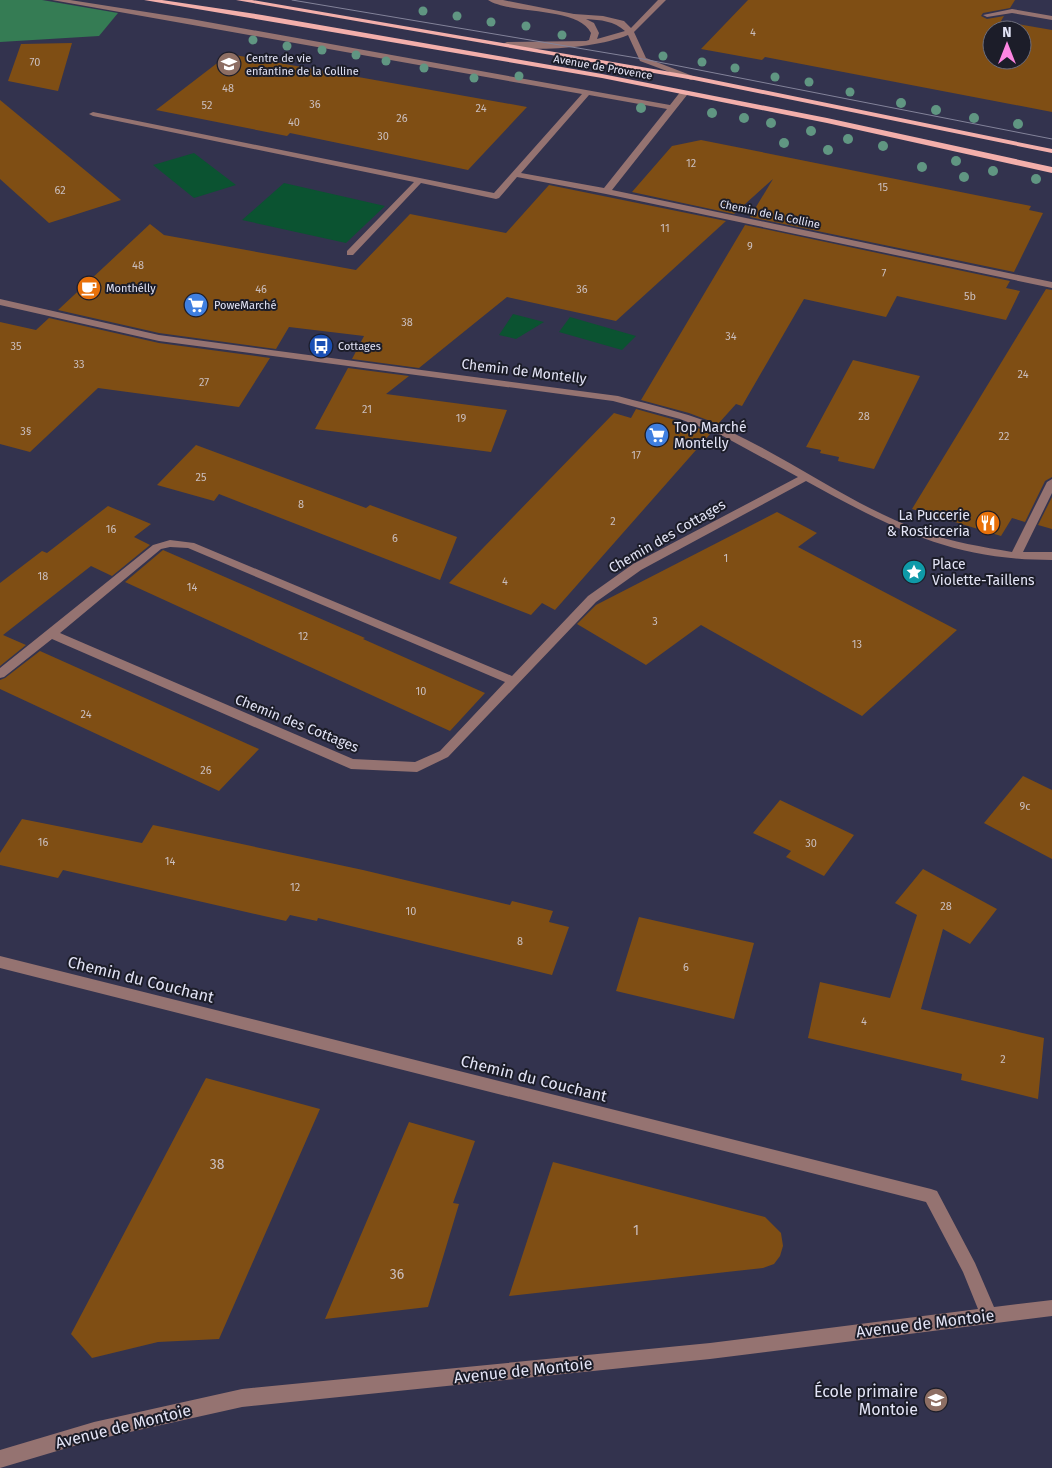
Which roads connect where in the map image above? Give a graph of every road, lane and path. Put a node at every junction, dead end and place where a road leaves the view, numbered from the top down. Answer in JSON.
{"nodes":[{"id":1,"x":56,"y":0,"type":"edge"},
{"id":2,"x":148,"y":0,"type":"edge"},
{"id":3,"x":240,"y":0,"type":"edge"},
{"id":4,"x":492,"y":0,"type":"edge"},
{"id":5,"x":662,"y":0,"type":"edge"},
{"id":6,"x":988,"y":14,"type":"dead end"},
{"id":7,"x":574,"y":16,"type":"junction"},
{"id":8,"x":1052,"y":18,"type":"edge"},
{"id":9,"x":630,"y":31,"type":"junction"},
{"id":10,"x":592,"y":41,"type":"junction"},
{"id":11,"x":507,"y":44,"type":"junction"},
{"id":12,"x":694,"y":78,"type":"junction"},
{"id":13,"x":588,"y":92,"type":"junction"},
{"id":14,"x":684,"y":93,"type":"junction"},
{"id":15,"x":672,"y":108,"type":"junction"},
{"id":16,"x":92,"y":114,"type":"dead end"},
{"id":17,"x":1052,"y":151,"type":"edge"},
{"id":18,"x":1052,"y":170,"type":"edge"},
{"id":19,"x":515,"y":174,"type":"junction"},
{"id":20,"x":420,"y":180,"type":"junction"},
{"id":21,"x":606,"y":191,"type":"junction"},
{"id":22,"x":350,"y":253,"type":"dead end"},
{"id":23,"x":1052,"y":285,"type":"edge"},
{"id":24,"x":0,"y":302,"type":"edge"},
{"id":25,"x":806,"y":477,"type":"junction"},
{"id":26,"x":1052,"y":482,"type":"edge"},
{"id":27,"x":1016,"y":556,"type":"junction"},
{"id":28,"x":1052,"y":556,"type":"edge"},
{"id":29,"x":51,"y":634,"type":"junction"},
{"id":30,"x":0,"y":674,"type":"edge"},
{"id":31,"x":513,"y":681,"type":"junction"},
{"id":32,"x":0,"y":962,"type":"edge"},
{"id":33,"x":1052,"y":1308,"type":"edge"},
{"id":34,"x":989,"y":1314,"type":"junction"},
{"id":35,"x":0,"y":1459,"type":"edge"}],
"edges":[{"from":1,"to":13,"type":"street"},
{"from":2,"to":14,"type":"main road","name":"Avenue de Provence"},
{"from":3,"to":11,"type":"main road","name":"Avenue de Provence"},
{"from":4,"to":7,"type":"street","name":"Avenue de Provence"},
{"from":5,"to":9,"type":"street","name":"Avenue de Provence"},
{"from":6,"to":8,"type":"street"},
{"from":7,"to":9,"type":"street","name":"Avenue de Provence"},
{"from":7,"to":10,"type":"street","name":"Avenue de Provence"},
{"from":9,"to":10,"type":"street","name":"Avenue de Provence"},
{"from":9,"to":12,"type":"street","name":"Avenue de Provence"},
{"from":10,"to":11,"type":"street","name":"Avenue de Provence"},
{"from":11,"to":12,"type":"main road","name":"Avenue de Provence"},
{"from":12,"to":17,"type":"main road","name":"Avenue de Provence"},
{"from":13,"to":15,"type":"street"},
{"from":13,"to":19,"type":"street"},
{"from":14,"to":15,"type":"street"},
{"from":14,"to":18,"type":"main road","name":"Avenue de Provence"},
{"from":15,"to":21,"type":"street"},
{"from":16,"to":20,"type":"street"},
{"from":19,"to":20,"type":"street"},
{"from":19,"to":21,"type":"street","name":"Chemin de la Colline"},
{"from":20,"to":22,"type":"street"},
{"from":21,"to":23,"type":"street","name":"Chemin de la Colline"},
{"from":24,"to":25,"type":"street","name":"Chemin de Montelly"},
{"from":25,"to":27,"type":"street","name":"Chemin de Montelly"},
{"from":25,"to":31,"type":"street","name":"Chemin des Cottages"},
{"from":26,"to":27,"type":"street"},
{"from":27,"to":28,"type":"street","name":"Chemin de Montelly"},
{"from":29,"to":30,"type":"street"},
{"from":29,"to":31,"type":"street"},
{"from":29,"to":31,"type":"street","name":"Chemin des Cottages"},
{"from":32,"to":34,"type":"street","name":"Chemin du Couchant"},
{"from":33,"to":34,"type":"street","name":"Avenue de Montoie"},
{"from":34,"to":35,"type":"street","name":"Avenue de Montoie"}]}
